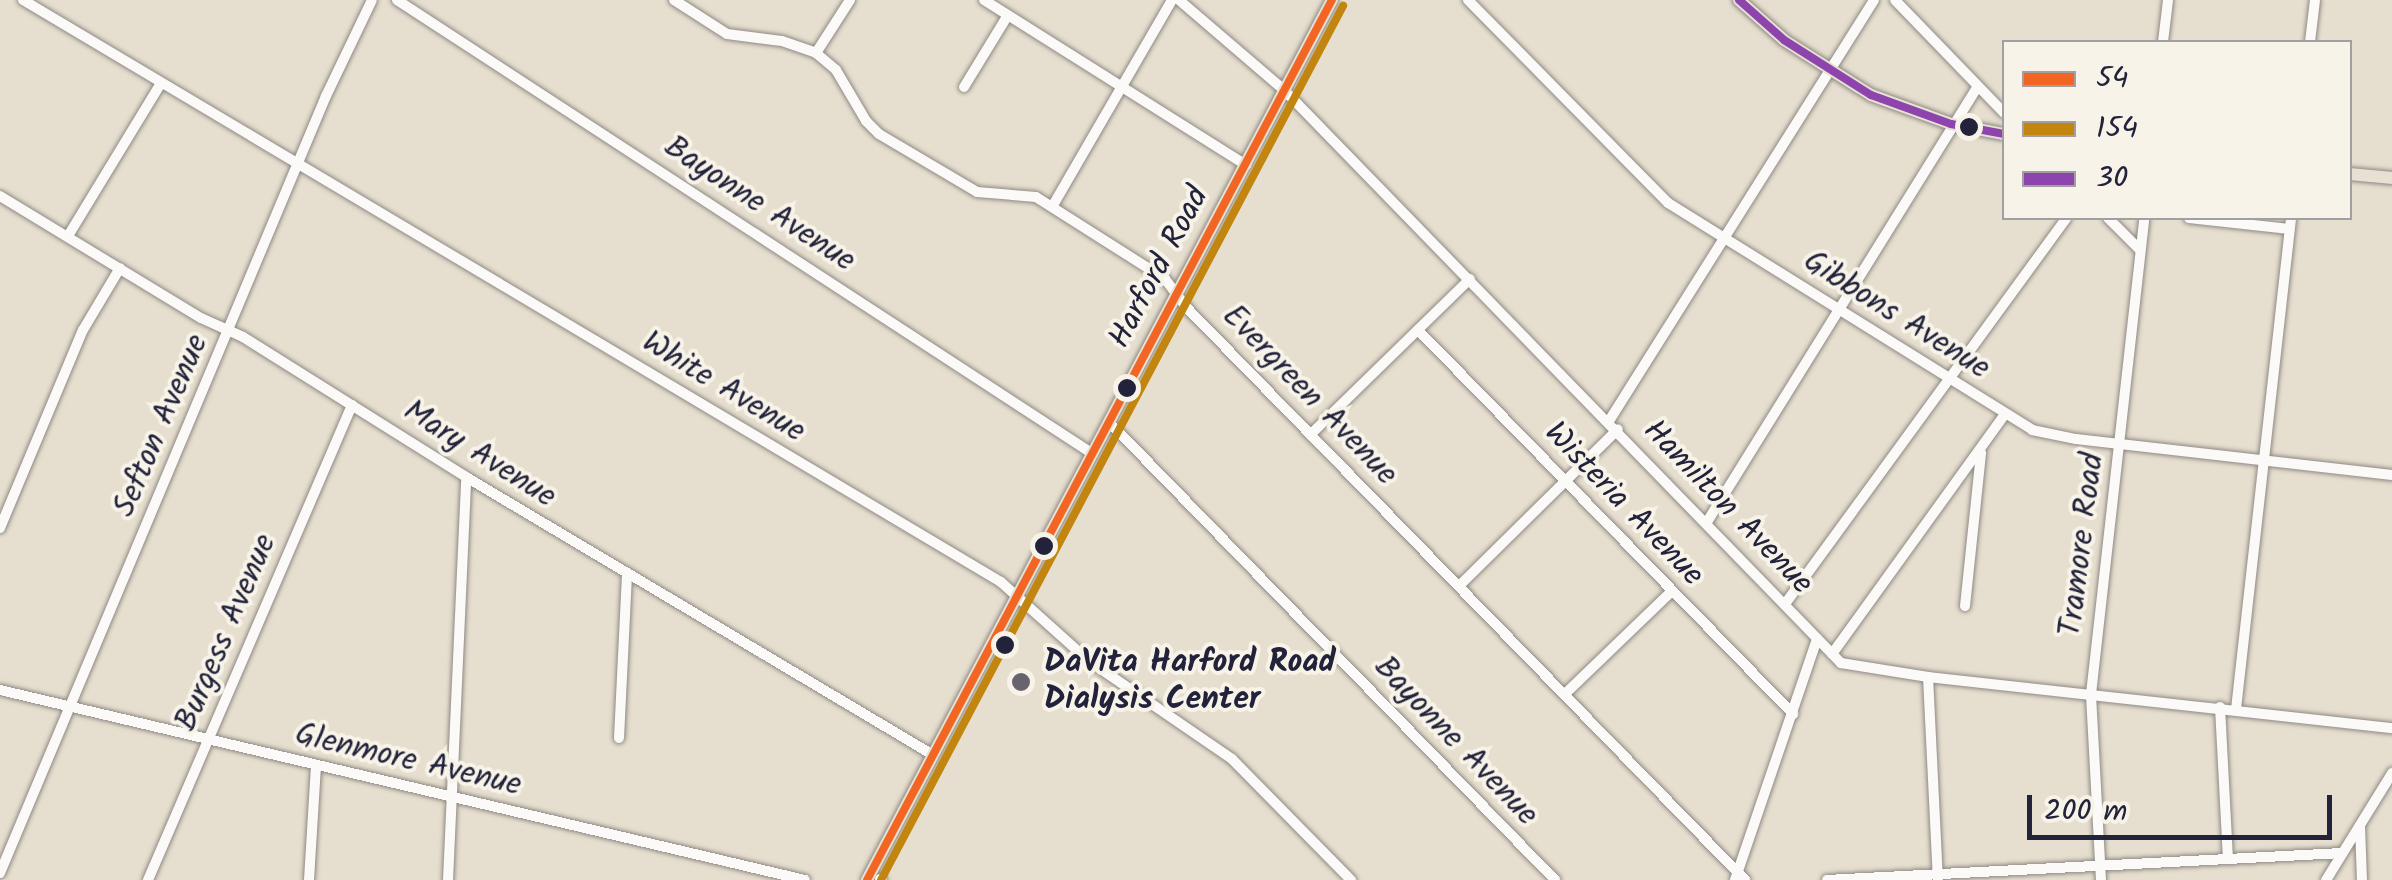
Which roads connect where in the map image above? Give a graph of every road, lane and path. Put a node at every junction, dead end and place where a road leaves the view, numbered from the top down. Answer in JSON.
{"nodes":[{"id":1,"x":23,"y":0,"type":"edge"},
{"id":2,"x":372,"y":0,"type":"edge"},
{"id":3,"x":396,"y":0,"type":"edge"},
{"id":4,"x":674,"y":0,"type":"edge"},
{"id":5,"x":850,"y":0,"type":"edge"},
{"id":6,"x":984,"y":0,"type":"edge"},
{"id":7,"x":1176,"y":0,"type":"edge"},
{"id":8,"x":1332,"y":0,"type":"edge"},
{"id":9,"x":1468,"y":0,"type":"edge"},
{"id":10,"x":1739,"y":0,"type":"edge"},
{"id":11,"x":1874,"y":0,"type":"edge"},
{"id":12,"x":1896,"y":0,"type":"edge"},
{"id":13,"x":2168,"y":0,"type":"edge"},
{"id":14,"x":2314,"y":0,"type":"edge"},
{"id":15,"x":1008,"y":16,"type":"junction"},
{"id":16,"x":2163,"y":40,"type":"edge"},
{"id":17,"x":2310,"y":40,"type":"edge"},
{"id":18,"x":816,"y":53,"type":"junction"},
{"id":19,"x":1827,"y":70,"type":"junction"},
{"id":20,"x":161,"y":83,"type":"junction"},
{"id":21,"x":1122,"y":86,"type":"junction"},
{"id":22,"x":1978,"y":86,"type":"junction"},
{"id":23,"x":964,"y":87,"type":"dead end"},
{"id":24,"x":1285,"y":91,"type":"junction"},
{"id":25,"x":2002,"y":111,"type":"edge"},
{"id":26,"x":1951,"y":124,"type":"junction"},
{"id":27,"x":2002,"y":134,"type":"edge"},
{"id":28,"x":299,"y":165,"type":"junction"},
{"id":29,"x":1246,"y":165,"type":"junction"},
{"id":30,"x":2352,"y":174,"type":"edge"},
{"id":31,"x":2392,"y":178,"type":"edge"},
{"id":32,"x":1,"y":200,"type":"edge"},
{"id":33,"x":1052,"y":207,"type":"junction"},
{"id":34,"x":2065,"y":220,"type":"edge"},
{"id":35,"x":2110,"y":220,"type":"edge"},
{"id":36,"x":2144,"y":220,"type":"edge"},
{"id":37,"x":2229,"y":220,"type":"edge"},
{"id":38,"x":2290,"y":223,"type":"edge"},
{"id":39,"x":68,"y":236,"type":"junction"},
{"id":40,"x":1724,"y":239,"type":"junction"},
{"id":41,"x":2140,"y":250,"type":"junction"},
{"id":42,"x":120,"y":268,"type":"junction"},
{"id":43,"x":1470,"y":279,"type":"junction"},
{"id":44,"x":1178,"y":295,"type":"junction"},
{"id":45,"x":1838,"y":308,"type":"junction"},
{"id":46,"x":230,"y":330,"type":"junction"},
{"id":47,"x":1418,"y":330,"type":"junction"},
{"id":48,"x":1948,"y":378,"type":"junction"},
{"id":49,"x":352,"y":404,"type":"junction"},
{"id":50,"x":2005,"y":414,"type":"junction"},
{"id":51,"x":1110,"y":423,"type":"junction"},
{"id":52,"x":1613,"y":425,"type":"junction"},
{"id":53,"x":1311,"y":434,"type":"junction"},
{"id":54,"x":2120,"y":444,"type":"junction"},
{"id":55,"x":1981,"y":451,"type":"junction"},
{"id":56,"x":1093,"y":454,"type":"junction"},
{"id":57,"x":2264,"y":460,"type":"junction"},
{"id":58,"x":2392,"y":474,"type":"edge"},
{"id":59,"x":466,"y":477,"type":"junction"},
{"id":60,"x":1565,"y":480,"type":"junction"},
{"id":61,"x":1706,"y":522,"type":"junction"},
{"id":62,"x":0,"y":528,"type":"edge"},
{"id":63,"x":626,"y":574,"type":"junction"},
{"id":64,"x":1459,"y":586,"type":"junction"},
{"id":65,"x":1672,"y":591,"type":"junction"},
{"id":66,"x":1018,"y":596,"type":"junction"},
{"id":67,"x":1785,"y":604,"type":"junction"},
{"id":68,"x":1965,"y":606,"type":"dead end"},
{"id":69,"x":1817,"y":639,"type":"junction"},
{"id":70,"x":1832,"y":654,"type":"junction"},
{"id":71,"x":1928,"y":677,"type":"junction"},
{"id":72,"x":0,"y":690,"type":"edge"},
{"id":73,"x":1565,"y":694,"type":"junction"},
{"id":74,"x":2091,"y":694,"type":"junction"},
{"id":75,"x":72,"y":707,"type":"junction"},
{"id":76,"x":2220,"y":708,"type":"junction"},
{"id":77,"x":2236,"y":710,"type":"junction"},
{"id":78,"x":1792,"y":714,"type":"junction"},
{"id":79,"x":2392,"y":728,"type":"edge"},
{"id":80,"x":618,"y":738,"type":"dead end"},
{"id":81,"x":209,"y":740,"type":"junction"},
{"id":82,"x":933,"y":756,"type":"junction"},
{"id":83,"x":316,"y":765,"type":"junction"},
{"id":84,"x":2392,"y":772,"type":"edge"},
{"id":85,"x":454,"y":798,"type":"junction"},
{"id":86,"x":2360,"y":825,"type":"junction"},
{"id":87,"x":2342,"y":853,"type":"junction"},
{"id":88,"x":2228,"y":858,"type":"junction"},
{"id":89,"x":2100,"y":865,"type":"junction"},
{"id":90,"x":0,"y":873,"type":"edge"},
{"id":91,"x":1938,"y":877,"type":"edge"},
{"id":92,"x":876,"y":878,"type":"edge"},
{"id":93,"x":1740,"y":878,"type":"edge"},
{"id":94,"x":148,"y":880,"type":"edge"},
{"id":95,"x":310,"y":880,"type":"edge"},
{"id":96,"x":448,"y":880,"type":"edge"},
{"id":97,"x":806,"y":880,"type":"edge"},
{"id":98,"x":1351,"y":880,"type":"edge"},
{"id":99,"x":1555,"y":880,"type":"edge"},
{"id":100,"x":1827,"y":880,"type":"edge"},
{"id":101,"x":2101,"y":880,"type":"edge"},
{"id":102,"x":2326,"y":880,"type":"edge"},
{"id":103,"x":2362,"y":880,"type":"edge"}],
"edges":[{"from":1,"to":20,"type":"street","name":"White Avenue"},
{"from":2,"to":28,"type":"street","name":"Sefton Avenue"},
{"from":3,"to":56,"type":"street","name":"Bayonne Avenue"},
{"from":4,"to":18,"type":"street"},
{"from":5,"to":18,"type":"street"},
{"from":6,"to":15,"type":"street"},
{"from":7,"to":21,"type":"street"},
{"from":7,"to":24,"type":"street","name":"Hamilton Avenue"},
{"from":8,"to":24,"type":"main road","name":"Harford Road"},
{"from":9,"to":40,"type":"street","name":"Gibbons Avenue"},
{"from":10,"to":19,"type":"main road"},
{"from":11,"to":19,"type":"street"},
{"from":12,"to":22,"type":"street"},
{"from":13,"to":16,"type":"street"},
{"from":14,"to":17,"type":"street"},
{"from":15,"to":21,"type":"street"},
{"from":15,"to":23,"type":"street"},
{"from":18,"to":33,"type":"street","name":"Evergreen Avenue"},
{"from":19,"to":26,"type":"main road"},
{"from":19,"to":40,"type":"street"},
{"from":20,"to":28,"type":"street","name":"White Avenue"},
{"from":20,"to":39,"type":"street"},
{"from":21,"to":29,"type":"street"},
{"from":21,"to":33,"type":"street"},
{"from":22,"to":25,"type":"street"},
{"from":22,"to":26,"type":"street"},
{"from":24,"to":29,"type":"main road","name":"Harford Road"},
{"from":24,"to":43,"type":"street","name":"Hamilton Avenue"},
{"from":26,"to":27,"type":"main road"},
{"from":26,"to":45,"type":"street"},
{"from":28,"to":46,"type":"street","name":"Sefton Avenue"},
{"from":28,"to":66,"type":"street","name":"White Avenue"},
{"from":29,"to":44,"type":"main road","name":"Harford Road"},
{"from":30,"to":31,"type":"main road"},
{"from":32,"to":39,"type":"street","name":"Mary Avenue"},
{"from":33,"to":44,"type":"street","name":"Evergreen Avenue"},
{"from":34,"to":48,"type":"street"},
{"from":35,"to":41,"type":"street"},
{"from":36,"to":41,"type":"street","name":"Tramore Road"},
{"from":37,"to":38,"type":"street"},
{"from":38,"to":57,"type":"street"},
{"from":39,"to":42,"type":"street","name":"Mary Avenue"},
{"from":40,"to":45,"type":"street","name":"Gibbons Avenue"},
{"from":40,"to":52,"type":"street"},
{"from":41,"to":54,"type":"street","name":"Tramore Road"},
{"from":42,"to":46,"type":"street","name":"Mary Avenue"},
{"from":42,"to":62,"type":"street"},
{"from":43,"to":47,"type":"street"},
{"from":43,"to":52,"type":"street","name":"Hamilton Avenue"},
{"from":44,"to":51,"type":"main road","name":"Harford Road"},
{"from":44,"to":53,"type":"street","name":"Evergreen Avenue"},
{"from":45,"to":48,"type":"street","name":"Gibbons Avenue"},
{"from":45,"to":61,"type":"street"},
{"from":46,"to":49,"type":"street","name":"Mary Avenue"},
{"from":46,"to":75,"type":"street","name":"Sefton Avenue"},
{"from":47,"to":53,"type":"street"},
{"from":47,"to":60,"type":"street","name":"Wisteria Avenue"},
{"from":48,"to":50,"type":"street","name":"Gibbons Avenue"},
{"from":48,"to":67,"type":"street"},
{"from":49,"to":59,"type":"street","name":"Mary Avenue"},
{"from":49,"to":81,"type":"street","name":"Burgess Avenue"},
{"from":50,"to":54,"type":"street","name":"Gibbons Avenue"},
{"from":50,"to":55,"type":"street"},
{"from":51,"to":56,"type":"main road","name":"Harford Road"},
{"from":51,"to":99,"type":"street","name":"Bayonne Avenue"},
{"from":52,"to":60,"type":"street"},
{"from":52,"to":61,"type":"street","name":"Hamilton Avenue"},
{"from":53,"to":64,"type":"street","name":"Evergreen Avenue"},
{"from":54,"to":57,"type":"street","name":"Gibbons Avenue"},
{"from":54,"to":74,"type":"street","name":"Tramore Road"},
{"from":55,"to":68,"type":"street"},
{"from":55,"to":70,"type":"street"},
{"from":56,"to":66,"type":"main road","name":"Harford Road"},
{"from":57,"to":58,"type":"street","name":"Gibbons Avenue"},
{"from":57,"to":77,"type":"street"},
{"from":59,"to":63,"type":"street","name":"Mary Avenue"},
{"from":59,"to":85,"type":"street"},
{"from":60,"to":64,"type":"street"},
{"from":60,"to":65,"type":"street","name":"Wisteria Avenue"},
{"from":61,"to":67,"type":"street","name":"Hamilton Avenue"},
{"from":63,"to":80,"type":"street"},
{"from":63,"to":82,"type":"street","name":"Mary Avenue"},
{"from":64,"to":73,"type":"street","name":"Evergreen Avenue"},
{"from":65,"to":73,"type":"street"},
{"from":65,"to":78,"type":"street","name":"Wisteria Avenue"},
{"from":66,"to":82,"type":"main road","name":"Harford Road"},
{"from":66,"to":98,"type":"street","name":"White Avenue"},
{"from":67,"to":69,"type":"street","name":"Hamilton Avenue"},
{"from":69,"to":70,"type":"street","name":"Hamilton Avenue"},
{"from":69,"to":78,"type":"street"},
{"from":70,"to":71,"type":"street","name":"Hamilton Avenue"},
{"from":71,"to":74,"type":"street","name":"Hamilton Avenue"},
{"from":71,"to":91,"type":"street"},
{"from":72,"to":75,"type":"street","name":"Glenmore Avenue"},
{"from":73,"to":93,"type":"street","name":"Evergreen Avenue"},
{"from":74,"to":76,"type":"street","name":"Hamilton Avenue"},
{"from":74,"to":89,"type":"street","name":"Tramore Road"},
{"from":75,"to":81,"type":"street","name":"Glenmore Avenue"},
{"from":75,"to":90,"type":"street","name":"Sefton Avenue"},
{"from":76,"to":77,"type":"street","name":"Hamilton Avenue"},
{"from":76,"to":88,"type":"street"},
{"from":77,"to":79,"type":"street","name":"Hamilton Avenue"},
{"from":78,"to":93,"type":"street"},
{"from":81,"to":83,"type":"street","name":"Glenmore Avenue"},
{"from":81,"to":94,"type":"street","name":"Burgess Avenue"},
{"from":82,"to":92,"type":"main road","name":"Harford Road"},
{"from":83,"to":85,"type":"street","name":"Glenmore Avenue"},
{"from":83,"to":95,"type":"street"},
{"from":84,"to":86,"type":"street"},
{"from":85,"to":96,"type":"street"},
{"from":85,"to":97,"type":"street","name":"Glenmore Avenue"},
{"from":86,"to":87,"type":"street"},
{"from":86,"to":103,"type":"street"},
{"from":87,"to":88,"type":"street"},
{"from":87,"to":102,"type":"street"},
{"from":88,"to":89,"type":"street"},
{"from":89,"to":91,"type":"street"},
{"from":89,"to":101,"type":"street","name":"Tramore Road"},
{"from":91,"to":100,"type":"street"}]}
